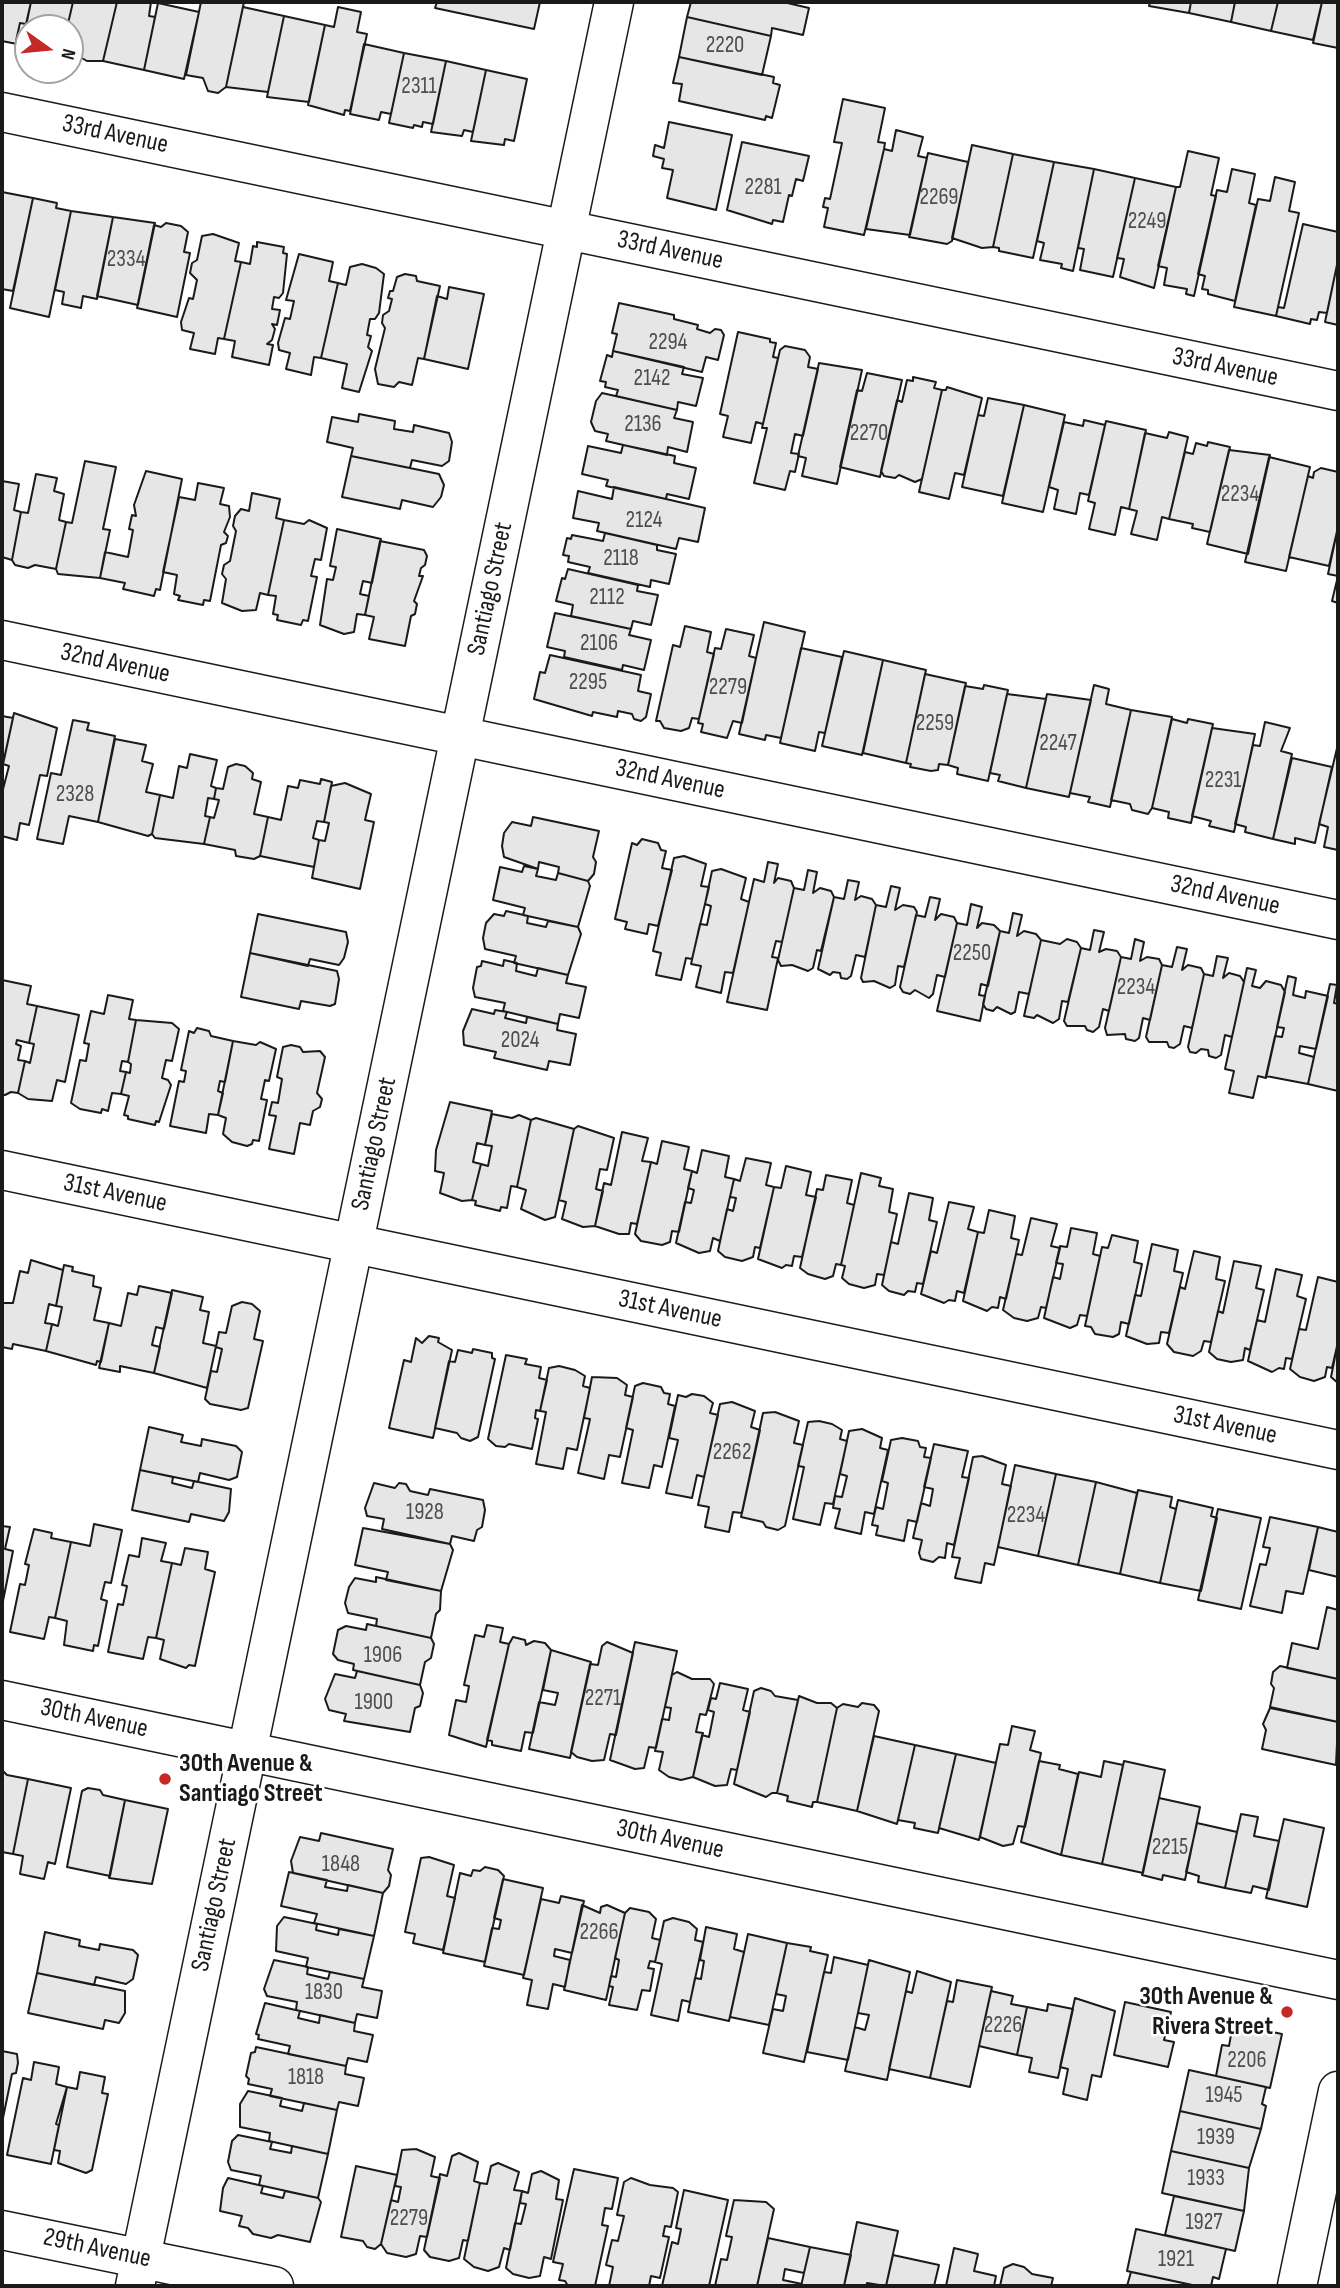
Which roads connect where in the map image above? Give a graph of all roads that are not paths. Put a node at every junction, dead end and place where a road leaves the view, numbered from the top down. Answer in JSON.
{"nodes":[{"id":1,"x":614,"y":2,"type":"edge"},
{"id":2,"x":2,"y":112,"type":"edge"},
{"id":3,"x":566,"y":229,"type":"junction"},
{"id":4,"x":1338,"y":391,"type":"edge"},
{"id":5,"x":2,"y":640,"type":"edge"},
{"id":6,"x":460,"y":737,"type":"junction"},
{"id":7,"x":1338,"y":920,"type":"edge"},
{"id":8,"x":2,"y":1170,"type":"edge"},
{"id":9,"x":354,"y":1244,"type":"junction"},
{"id":10,"x":1338,"y":1450,"type":"edge"},
{"id":11,"x":2,"y":1700,"type":"edge"},
{"id":12,"x":247,"y":1751,"type":"junction"},
{"id":13,"x":1338,"y":1980,"type":"edge"},
{"id":14,"x":1338,"y":2091,"type":"edge"},
{"id":15,"x":2,"y":2230,"type":"edge"},
{"id":16,"x":138,"y":2272,"type":"edge"},
{"id":17,"x":274,"y":2286,"type":"edge"},
{"id":18,"x":1297,"y":2286,"type":"edge"}],
"edges":[{"from":1,"to":3,"type":"street","name":"Santiago Street"},
{"from":2,"to":3,"type":"street","name":"33rd Avenue"},
{"from":3,"to":4,"type":"street","name":"33rd Avenue"},
{"from":3,"to":6,"type":"street","name":"Santiago Street"},
{"from":5,"to":6,"type":"street","name":"32nd Avenue"},
{"from":6,"to":7,"type":"street","name":"32nd Avenue"},
{"from":6,"to":9,"type":"street","name":"Santiago Street"},
{"from":8,"to":9,"type":"street","name":"31st Avenue"},
{"from":9,"to":10,"type":"street","name":"31st Avenue"},
{"from":9,"to":12,"type":"street","name":"Santiago Street"},
{"from":11,"to":12,"type":"street","name":"30th Avenue"},
{"from":12,"to":13,"type":"street","name":"30th Avenue"},
{"from":12,"to":16,"type":"street","name":"Santiago Street"},
{"from":14,"to":18,"type":"street"},
{"from":15,"to":16,"type":"street","name":"29th Avenue"},
{"from":16,"to":17,"type":"street","name":"29th Avenue"}]}
